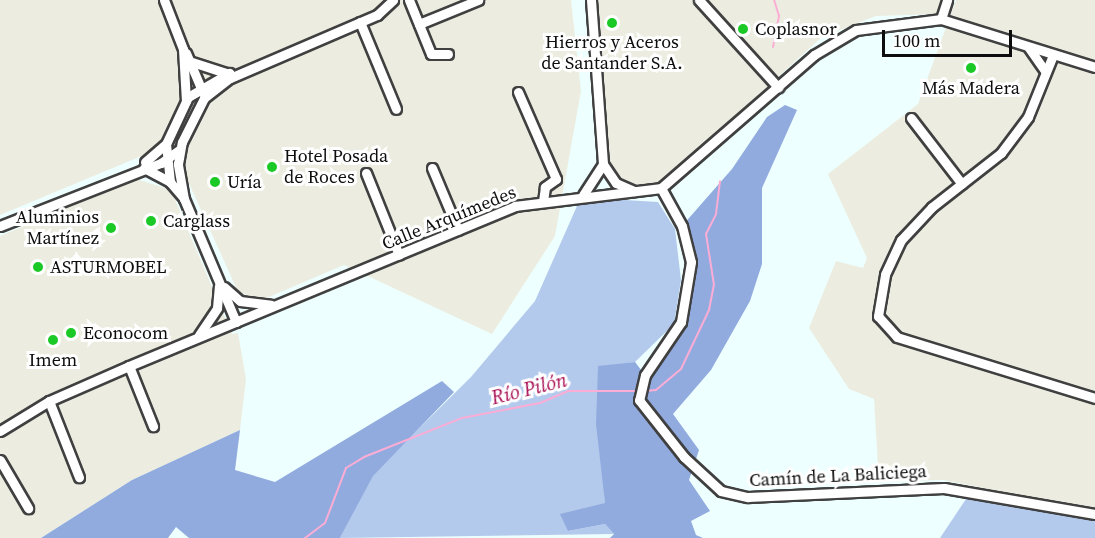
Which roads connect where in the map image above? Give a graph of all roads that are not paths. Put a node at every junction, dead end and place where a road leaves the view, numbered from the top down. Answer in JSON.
{"nodes":[{"id":1,"x":164,"y":0,"type":"edge"},
{"id":2,"x":393,"y":0,"type":"edge"},
{"id":3,"x":409,"y":0,"type":"edge"},
{"id":4,"x":478,"y":0,"type":"edge"},
{"id":5,"x":591,"y":0,"type":"edge"},
{"id":6,"x":699,"y":0,"type":"edge"},
{"id":7,"x":947,"y":0,"type":"edge"},
{"id":8,"x":941,"y":19,"type":"junction"},
{"id":9,"x":360,"y":22,"type":"junction"},
{"id":10,"x":419,"y":24,"type":"junction"},
{"id":11,"x":1028,"y":46,"type":"junction"},
{"id":12,"x":448,"y":54,"type":"dead end"},
{"id":13,"x":1053,"y":55,"type":"junction"},
{"id":14,"x":1072,"y":60,"type":"junction"},
{"id":15,"x":189,"y":63,"type":"junction"},
{"id":16,"x":1095,"y":67,"type":"edge"},
{"id":17,"x":1046,"y":72,"type":"junction"},
{"id":18,"x":233,"y":73,"type":"junction"},
{"id":19,"x":202,"y":87,"type":"junction"},
{"id":20,"x":778,"y":87,"type":"junction"},
{"id":21,"x":519,"y":92,"type":"dead end"},
{"id":22,"x":208,"y":94,"type":"junction"},
{"id":23,"x":186,"y":101,"type":"junction"},
{"id":24,"x":396,"y":109,"type":"dead end"},
{"id":25,"x":911,"y":118,"type":"dead end"},
{"id":26,"x":166,"y":144,"type":"junction"},
{"id":27,"x":178,"y":150,"type":"junction"},
{"id":28,"x":166,"y":159,"type":"junction"},
{"id":29,"x":603,"y":164,"type":"junction"},
{"id":30,"x":142,"y":166,"type":"junction"},
{"id":31,"x":432,"y":168,"type":"dead end"},
{"id":32,"x":366,"y":173,"type":"dead end"},
{"id":33,"x":170,"y":182,"type":"junction"},
{"id":34,"x":962,"y":184,"type":"junction"},
{"id":35,"x":182,"y":187,"type":"junction"},
{"id":36,"x":661,"y":188,"type":"junction"},
{"id":37,"x":638,"y":193,"type":"junction"},
{"id":38,"x":583,"y":195,"type":"junction"},
{"id":39,"x":184,"y":199,"type":"junction"},
{"id":40,"x":543,"y":201,"type":"junction"},
{"id":41,"x":0,"y":225,"type":"edge"},
{"id":42,"x":458,"y":230,"type":"junction"},
{"id":43,"x":399,"y":255,"type":"junction"},
{"id":44,"x":219,"y":281,"type":"junction"},
{"id":45,"x":280,"y":304,"type":"junction"},
{"id":46,"x":236,"y":322,"type":"junction"},
{"id":47,"x":196,"y":339,"type":"junction"},
{"id":48,"x":129,"y":366,"type":"junction"},
{"id":49,"x":1095,"y":398,"type":"edge"},
{"id":50,"x":49,"y":401,"type":"junction"},
{"id":51,"x":153,"y":426,"type":"dead end"},
{"id":52,"x":0,"y":431,"type":"edge"},
{"id":53,"x":0,"y":460,"type":"edge"},
{"id":54,"x":79,"y":477,"type":"dead end"},
{"id":55,"x":28,"y":508,"type":"dead end"},
{"id":56,"x":1095,"y":514,"type":"edge"}],
"edges":[{"from":1,"to":15,"type":"street"},
{"from":2,"to":9,"type":"street"},
{"from":3,"to":10,"type":"street"},
{"from":4,"to":10,"type":"street"},
{"from":5,"to":29,"type":"street"},
{"from":6,"to":20,"type":"street"},
{"from":7,"to":8,"type":"street"},
{"from":8,"to":11,"type":"street","name":"Calle Arquímedes"},
{"from":8,"to":20,"type":"street","name":"Calle Arquímedes"},
{"from":9,"to":18,"type":"street"},
{"from":9,"to":24,"type":"street"},
{"from":10,"to":12,"type":"street"},
{"from":11,"to":13,"type":"street","name":"Calle Arquímedes"},
{"from":11,"to":17,"type":"street"},
{"from":13,"to":14,"type":"street","name":"Calle Arquímedes"},
{"from":13,"to":17,"type":"street"},
{"from":14,"to":16,"type":"street","name":"Calle Arquímedes"},
{"from":14,"to":17,"type":"street"},
{"from":15,"to":18,"type":"street"},
{"from":15,"to":19,"type":"street"},
{"from":15,"to":23,"type":"street"},
{"from":17,"to":34,"type":"street"},
{"from":18,"to":19,"type":"street"},
{"from":18,"to":22,"type":"street"},
{"from":19,"to":22,"type":"street"},
{"from":19,"to":23,"type":"street"},
{"from":20,"to":36,"type":"street","name":"Calle Arquímedes"},
{"from":21,"to":40,"type":"street"},
{"from":22,"to":27,"type":"street"},
{"from":23,"to":26,"type":"street"},
{"from":25,"to":34,"type":"street"},
{"from":26,"to":28,"type":"street"},
{"from":26,"to":30,"type":"street"},
{"from":27,"to":28,"type":"street"},
{"from":27,"to":35,"type":"street"},
{"from":28,"to":30,"type":"street"},
{"from":28,"to":33,"type":"street"},
{"from":28,"to":35,"type":"street"},
{"from":29,"to":37,"type":"street"},
{"from":29,"to":38,"type":"street"},
{"from":30,"to":33,"type":"street"},
{"from":30,"to":41,"type":"street"},
{"from":31,"to":42,"type":"street"},
{"from":32,"to":43,"type":"street"},
{"from":33,"to":39,"type":"street"},
{"from":34,"to":49,"type":"street"},
{"from":35,"to":39,"type":"street"},
{"from":36,"to":37,"type":"street","name":"Calle Arquímedes"},
{"from":36,"to":56,"type":"street","name":"Camín de La Baliciega"},
{"from":37,"to":38,"type":"street","name":"Calle Arquímedes"},
{"from":38,"to":40,"type":"street","name":"Calle Arquímedes"},
{"from":39,"to":44,"type":"street"},
{"from":40,"to":42,"type":"street","name":"Calle Arquímedes"},
{"from":42,"to":43,"type":"street","name":"Calle Arquímedes"},
{"from":43,"to":45,"type":"street","name":"Calle Arquímedes"},
{"from":44,"to":45,"type":"street"},
{"from":44,"to":46,"type":"street"},
{"from":44,"to":47,"type":"street"},
{"from":45,"to":46,"type":"street","name":"Calle Arquímedes"},
{"from":46,"to":47,"type":"street","name":"Calle Arquímedes"},
{"from":47,"to":48,"type":"street","name":"Calle Arquímedes"},
{"from":48,"to":50,"type":"street","name":"Calle Arquímedes"},
{"from":48,"to":51,"type":"street"},
{"from":50,"to":52,"type":"street","name":"Calle Arquímedes"},
{"from":50,"to":54,"type":"street"},
{"from":53,"to":55,"type":"street"}]}
